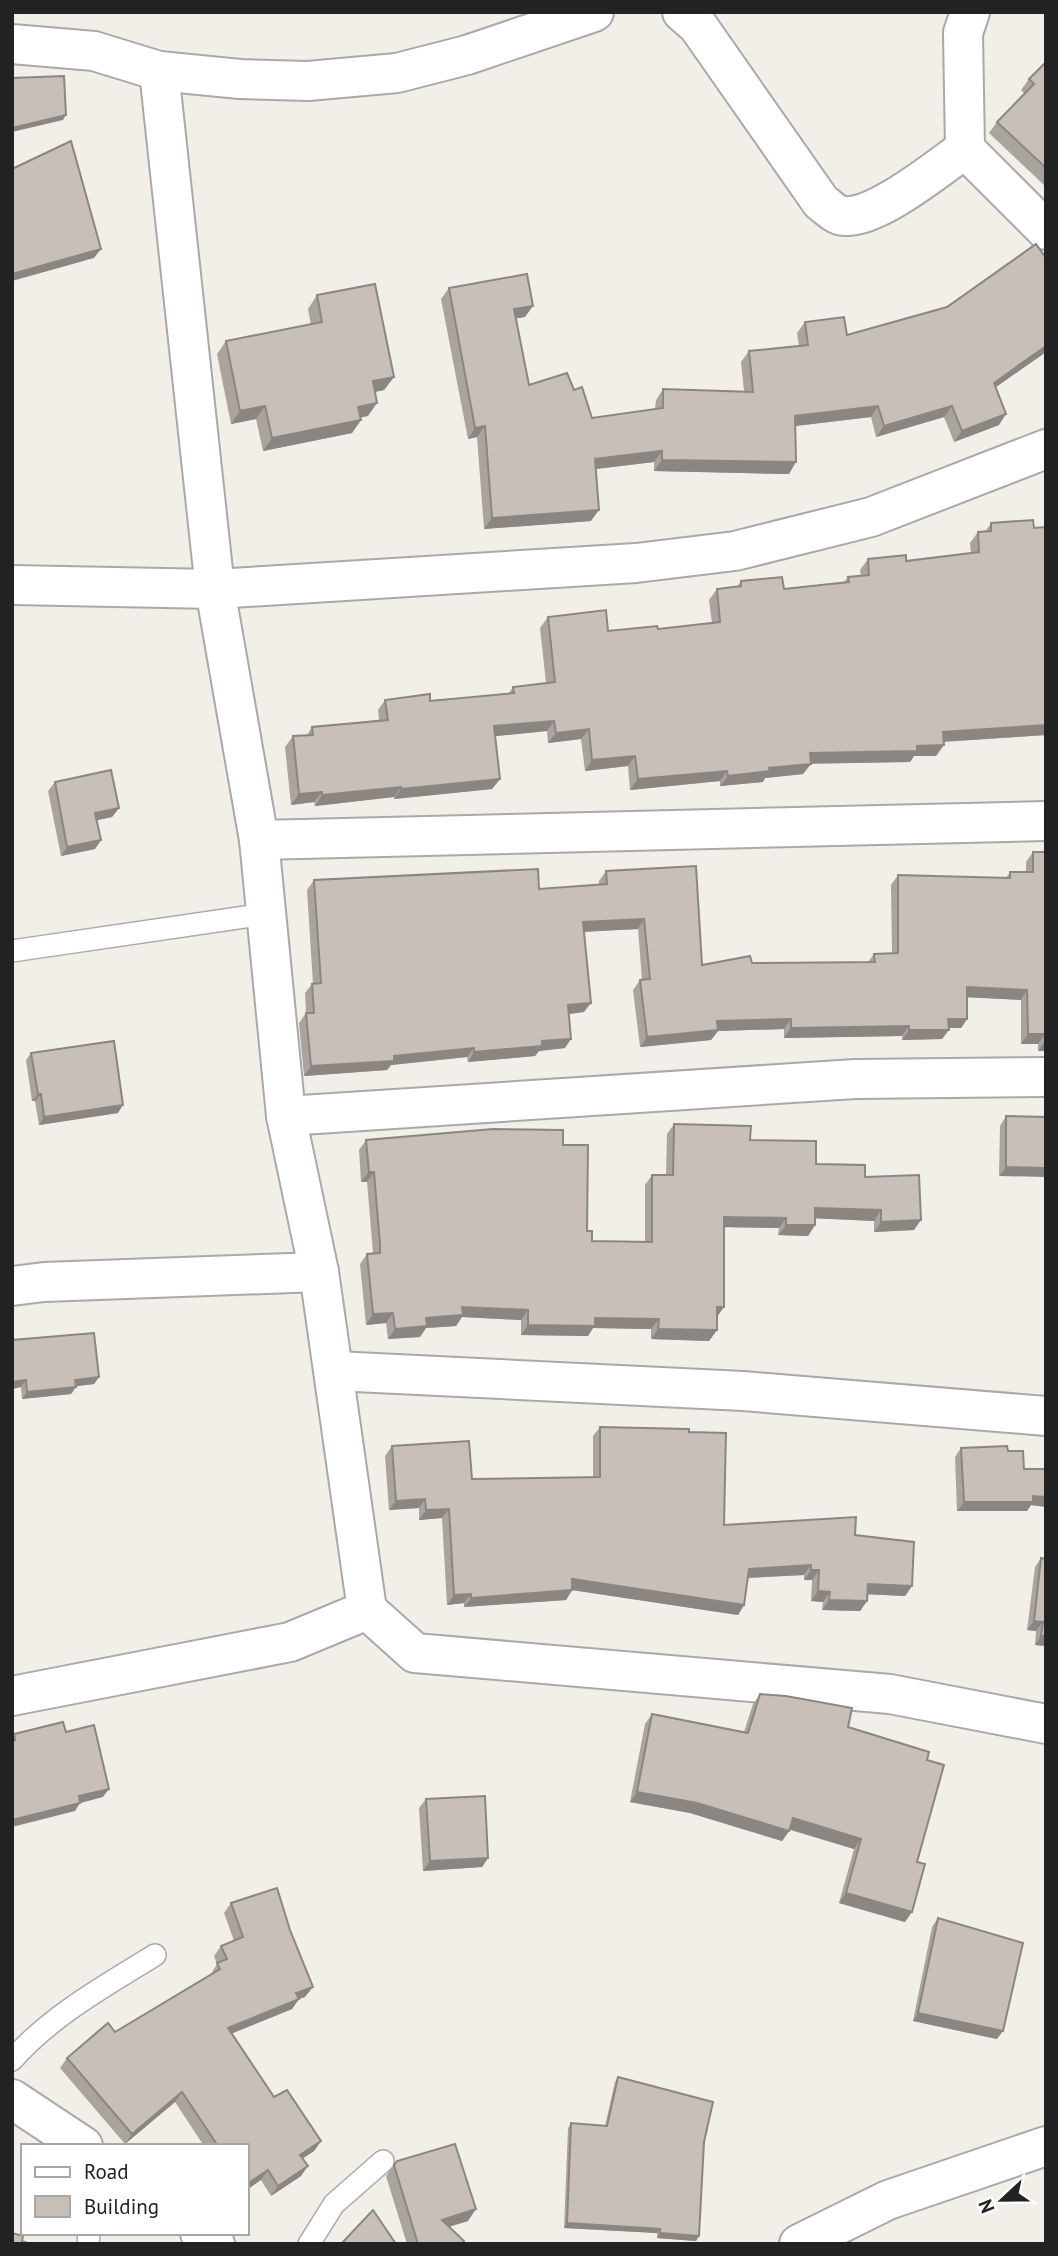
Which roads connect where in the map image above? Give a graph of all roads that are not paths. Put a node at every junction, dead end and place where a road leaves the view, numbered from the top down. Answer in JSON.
{"nodes":[{"id":1,"x":594,"y":12,"type":"edge"},
{"id":2,"x":682,"y":12,"type":"edge"},
{"id":3,"x":970,"y":12,"type":"edge"},
{"id":4,"x":12,"y":44,"type":"edge"},
{"id":5,"x":159,"y":71,"type":"junction"},
{"id":6,"x":965,"y":149,"type":"junction"},
{"id":7,"x":1046,"y":230,"type":"edge"},
{"id":8,"x":1046,"y":449,"type":"edge"},
{"id":9,"x":12,"y":585,"type":"edge"},
{"id":10,"x":215,"y":589,"type":"junction"},
{"id":11,"x":1046,"y":821,"type":"edge"},
{"id":12,"x":259,"y":840,"type":"junction"},
{"id":13,"x":266,"y":914,"type":"junction"},
{"id":14,"x":12,"y":951,"type":"edge"},
{"id":15,"x":1046,"y":1077,"type":"edge"},
{"id":16,"x":286,"y":1116,"type":"junction"},
{"id":17,"x":319,"y":1272,"type":"junction"},
{"id":18,"x":12,"y":1286,"type":"edge"},
{"id":19,"x":335,"y":1371,"type":"junction"},
{"id":20,"x":1046,"y":1416,"type":"edge"},
{"id":21,"x":367,"y":1610,"type":"junction"},
{"id":22,"x":12,"y":1696,"type":"edge"},
{"id":23,"x":1046,"y":1724,"type":"edge"},
{"id":24,"x":155,"y":1955,"type":"dead end"},
{"id":25,"x":12,"y":2060,"type":"edge"},
{"id":26,"x":12,"y":2099,"type":"edge"},
{"id":27,"x":80,"y":2144,"type":"edge"},
{"id":28,"x":1046,"y":2146,"type":"edge"},
{"id":29,"x":383,"y":2161,"type":"dead end"},
{"id":30,"x":309,"y":2244,"type":"edge"},
{"id":31,"x":799,"y":2244,"type":"edge"}],
"edges":[{"from":1,"to":5,"type":"street"},
{"from":2,"to":6,"type":"street"},
{"from":3,"to":6,"type":"street"},
{"from":4,"to":5,"type":"street"},
{"from":5,"to":10,"type":"street"},
{"from":6,"to":7,"type":"street"},
{"from":8,"to":10,"type":"street"},
{"from":9,"to":10,"type":"street"},
{"from":10,"to":12,"type":"street"},
{"from":11,"to":12,"type":"street"},
{"from":12,"to":13,"type":"street"},
{"from":13,"to":14,"type":"lane"},
{"from":13,"to":16,"type":"street"},
{"from":15,"to":16,"type":"street"},
{"from":16,"to":17,"type":"street"},
{"from":17,"to":18,"type":"street"},
{"from":17,"to":19,"type":"street"},
{"from":19,"to":20,"type":"street"},
{"from":19,"to":21,"type":"street"},
{"from":21,"to":22,"type":"street"},
{"from":21,"to":23,"type":"street"},
{"from":24,"to":25,"type":"lane"},
{"from":26,"to":27,"type":"street"},
{"from":28,"to":31,"type":"street"},
{"from":29,"to":30,"type":"lane"}]}
